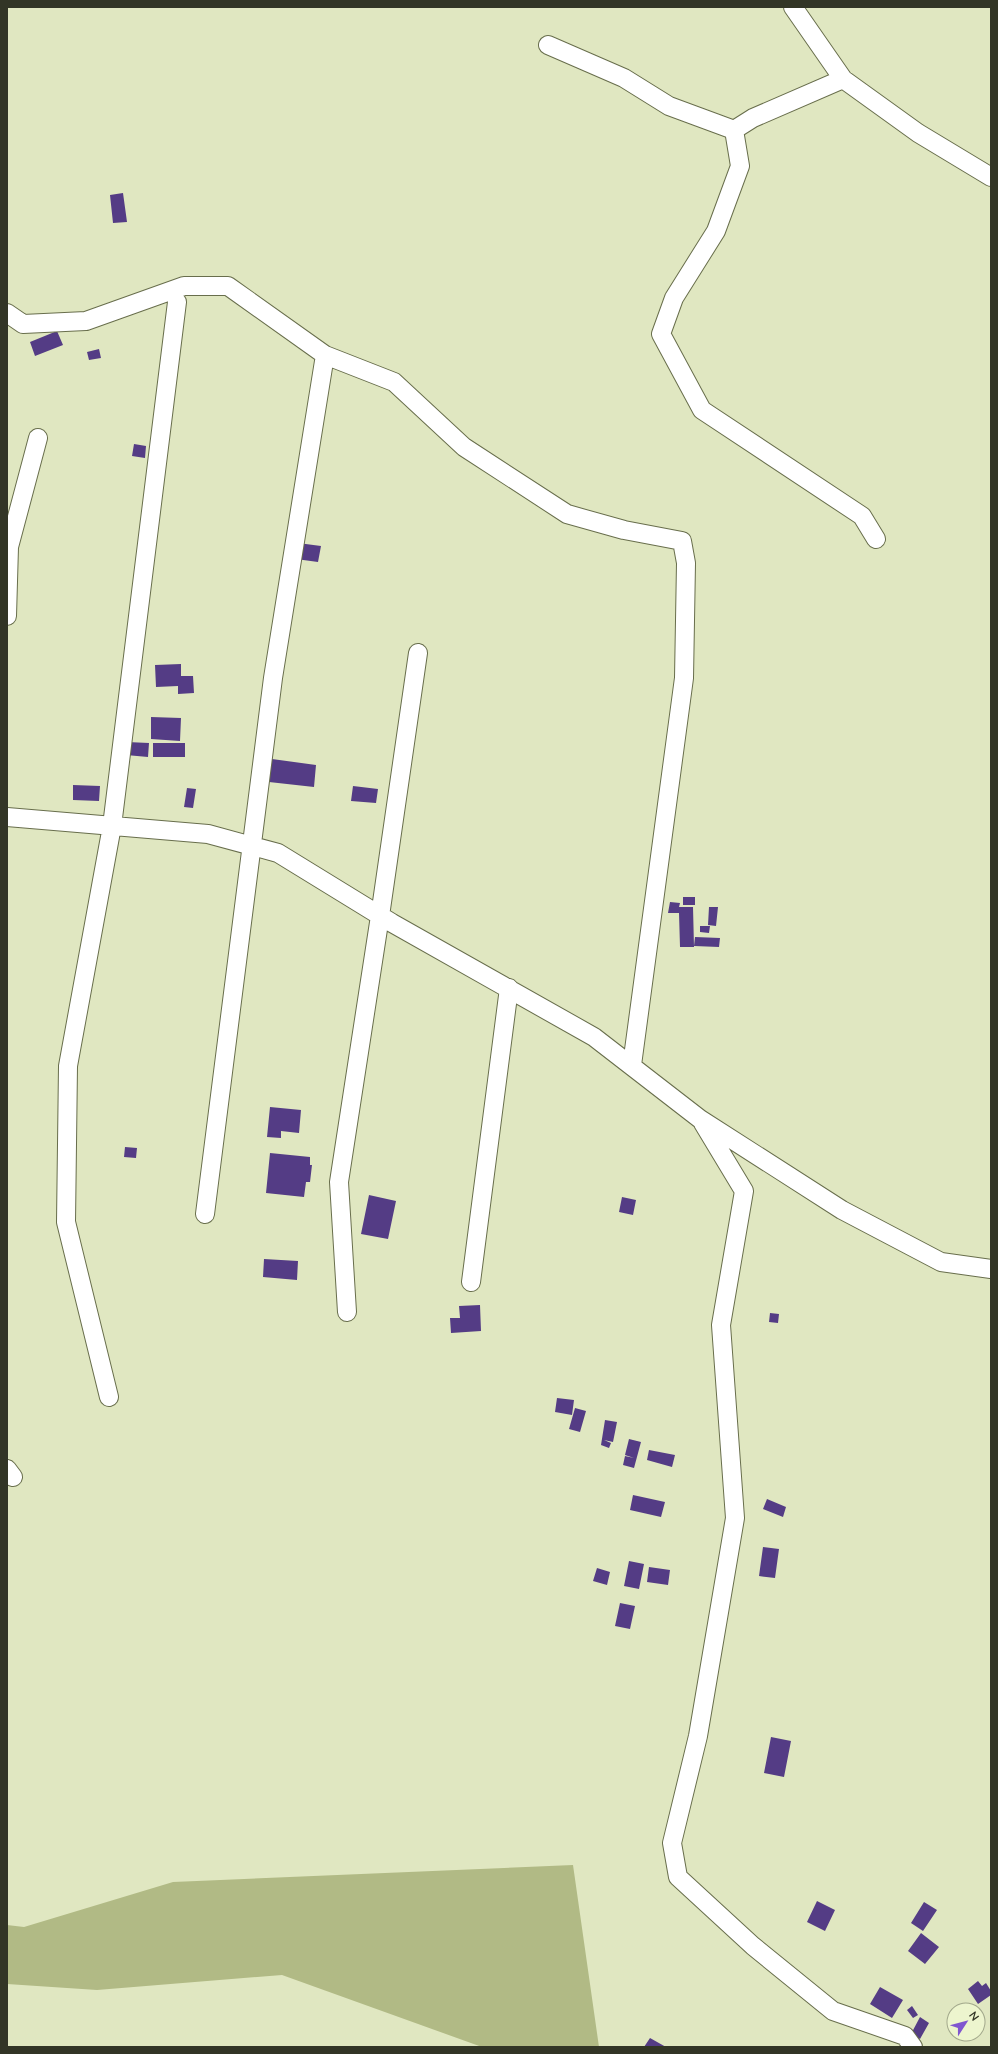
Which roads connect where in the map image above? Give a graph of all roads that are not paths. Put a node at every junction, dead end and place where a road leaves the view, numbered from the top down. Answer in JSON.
{"nodes":[{"id":1,"x":793,"y":7,"type":"edge"},
{"id":2,"x":548,"y":45,"type":"dead end"},
{"id":3,"x":843,"y":79,"type":"junction"},
{"id":4,"x":734,"y":130,"type":"junction"},
{"id":5,"x":991,"y":177,"type":"edge"},
{"id":6,"x":177,"y":302,"type":"dead end"},
{"id":7,"x":7,"y":313,"type":"edge"},
{"id":8,"x":325,"y":355,"type":"junction"},
{"id":9,"x":38,"y":438,"type":"dead end"},
{"id":10,"x":876,"y":538,"type":"dead end"},
{"id":11,"x":7,"y":616,"type":"edge"},
{"id":12,"x":418,"y":653,"type":"dead end"},
{"id":13,"x":7,"y":817,"type":"edge"},
{"id":14,"x":112,"y":826,"type":"junction"},
{"id":15,"x":252,"y":846,"type":"junction"},
{"id":16,"x":380,"y":916,"type":"junction"},
{"id":17,"x":509,"y":988,"type":"junction"},
{"id":18,"x":632,"y":1066,"type":"junction"},
{"id":19,"x":700,"y":1119,"type":"junction"},
{"id":20,"x":205,"y":1214,"type":"dead end"},
{"id":21,"x":991,"y":1269,"type":"edge"},
{"id":22,"x":471,"y":1282,"type":"dead end"},
{"id":23,"x":348,"y":1312,"type":"dead end"},
{"id":24,"x":109,"y":1397,"type":"dead end"},
{"id":25,"x":913,"y":2047,"type":"edge"}],
"edges":[{"from":1,"to":3,"type":"street"},
{"from":2,"to":4,"type":"street"},
{"from":3,"to":4,"type":"street"},
{"from":3,"to":5,"type":"street"},
{"from":4,"to":10,"type":"street"},
{"from":6,"to":14,"type":"street"},
{"from":7,"to":8,"type":"street"},
{"from":8,"to":15,"type":"street"},
{"from":8,"to":18,"type":"street"},
{"from":9,"to":11,"type":"street"},
{"from":12,"to":16,"type":"street"},
{"from":13,"to":14,"type":"street"},
{"from":14,"to":15,"type":"street"},
{"from":14,"to":24,"type":"street"},
{"from":15,"to":16,"type":"street"},
{"from":15,"to":20,"type":"street"},
{"from":16,"to":17,"type":"street"},
{"from":16,"to":23,"type":"street"},
{"from":17,"to":18,"type":"street"},
{"from":17,"to":22,"type":"street"},
{"from":18,"to":19,"type":"street"},
{"from":19,"to":21,"type":"street"},
{"from":19,"to":25,"type":"street"}]}
